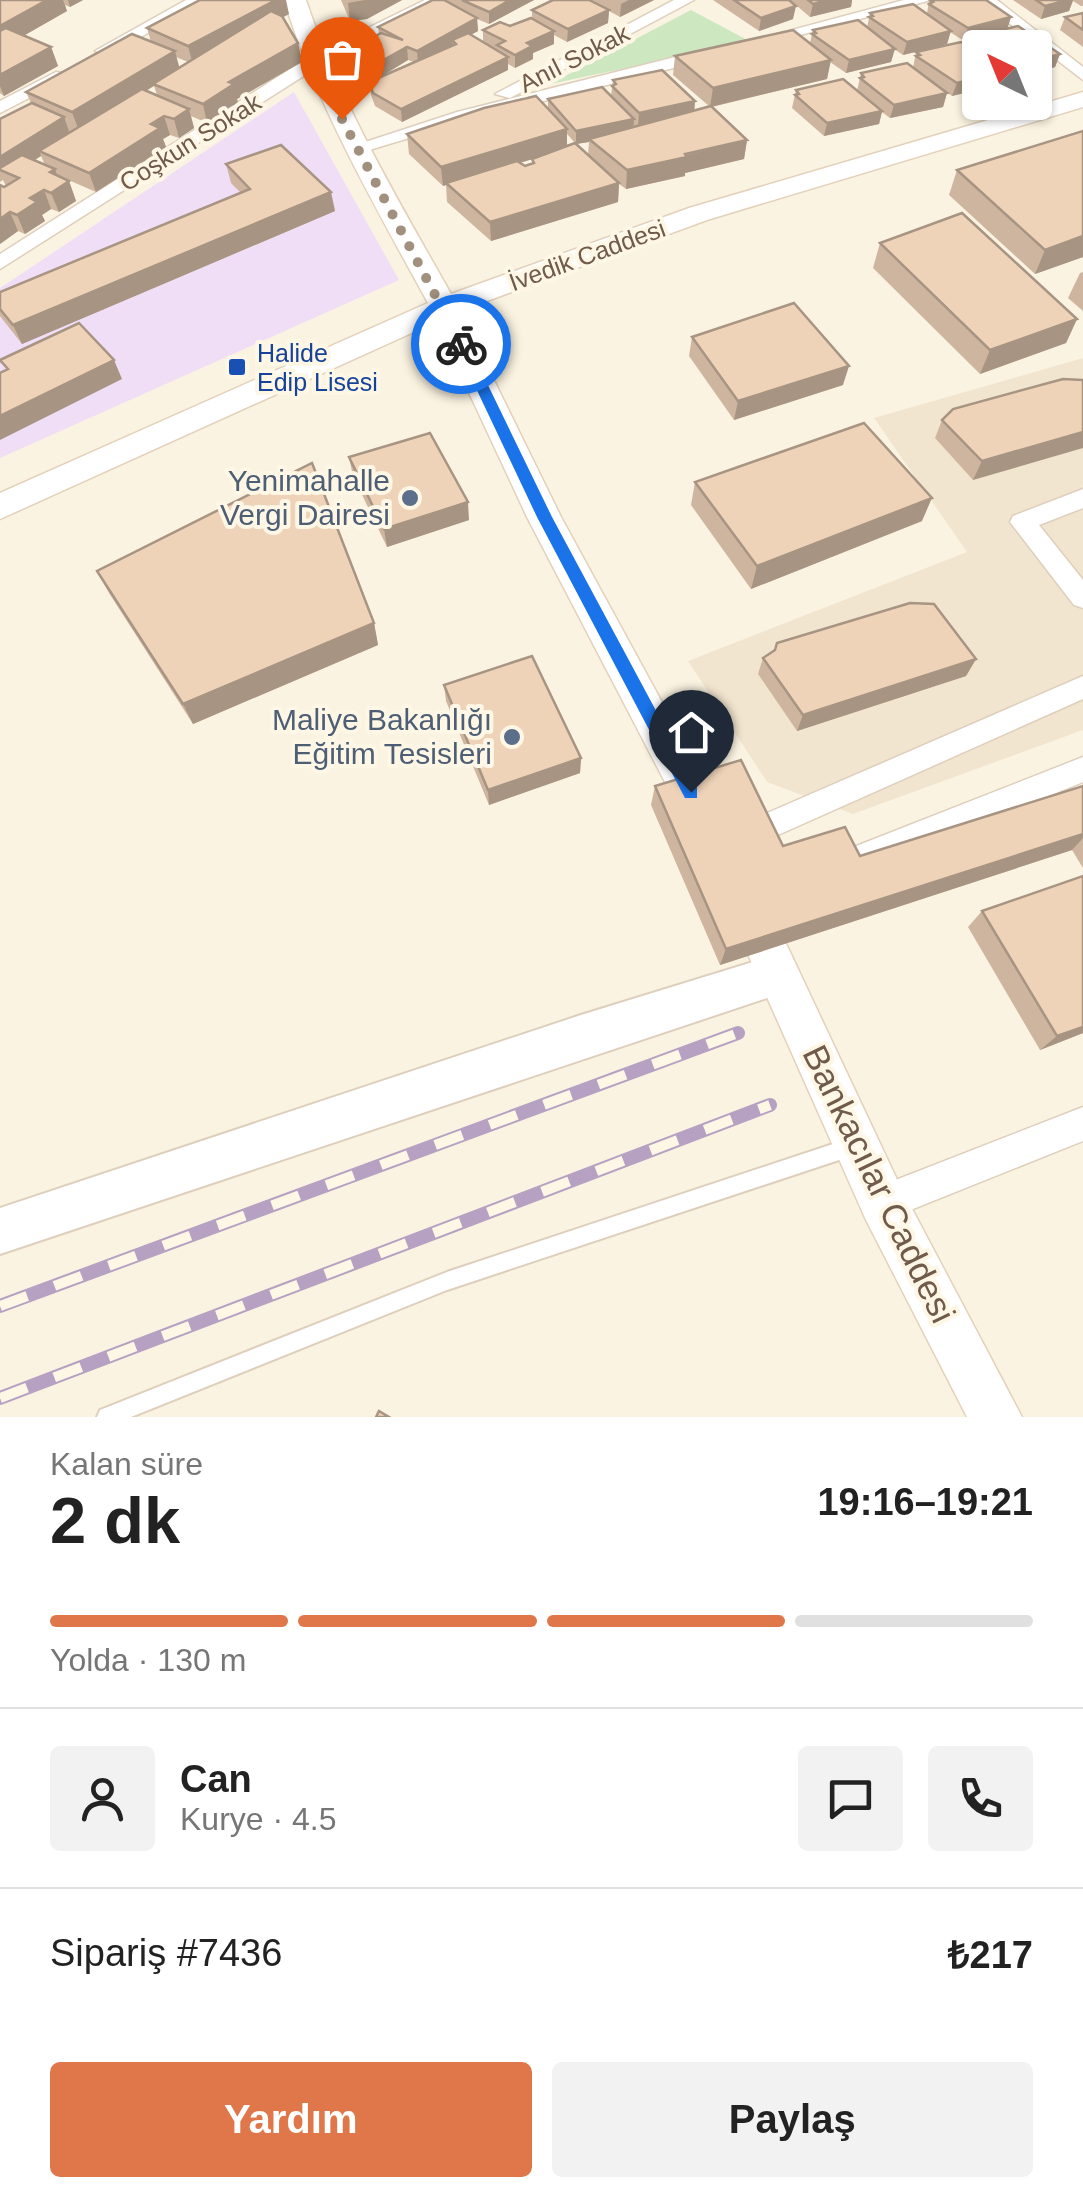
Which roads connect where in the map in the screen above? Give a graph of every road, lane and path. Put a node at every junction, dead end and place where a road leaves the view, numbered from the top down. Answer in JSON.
{"nodes":[{"id":1,"x":198,"y":0,"type":"edge"},
{"id":2,"x":295,"y":0,"type":"edge"},
{"id":3,"x":437,"y":0,"type":"edge"},
{"id":4,"x":686,"y":0,"type":"edge"},
{"id":5,"x":923,"y":0,"type":"edge"},
{"id":6,"x":987,"y":0,"type":"edge"},
{"id":7,"x":314,"y":61,"type":"junction"},
{"id":8,"x":1083,"y":75,"type":"edge"},
{"id":9,"x":1083,"y":98,"type":"edge"},
{"id":10,"x":0,"y":108,"type":"edge"},
{"id":11,"x":463,"y":116,"type":"junction"},
{"id":12,"x":356,"y":148,"type":"junction"},
{"id":13,"x":0,"y":264,"type":"edge"},
{"id":14,"x":444,"y":307,"type":"junction"},
{"id":15,"x":1083,"y":498,"type":"edge"},
{"id":16,"x":0,"y":507,"type":"edge"},
{"id":17,"x":1083,"y":598,"type":"edge"},
{"id":18,"x":1083,"y":687,"type":"edge"},
{"id":19,"x":1083,"y":769,"type":"edge"},
{"id":20,"x":691,"y":792,"type":"edge"},
{"id":21,"x":759,"y":830,"type":"edge"},
{"id":22,"x":846,"y":864,"type":"edge"},
{"id":23,"x":773,"y":962,"type":"joint"},
{"id":24,"x":1083,"y":1124,"type":"edge"},
{"id":25,"x":857,"y":1145,"type":"junction"},
{"id":26,"x":883,"y":1203,"type":"junction"},
{"id":27,"x":0,"y":1231,"type":"edge"},
{"id":28,"x":107,"y":1417,"type":"edge"},
{"id":29,"x":995,"y":1417,"type":"edge"}],
"edges":[{"from":1,"to":10,"type":"street"},
{"from":2,"to":7,"type":"main road"},
{"from":3,"to":7,"type":"street","name":"Coşkun Sokak"},
{"from":4,"to":11,"type":"street","name":"Anıl Sokak"},
{"from":5,"to":11,"type":"street"},
{"from":6,"to":8,"type":"street"},
{"from":7,"to":12,"type":"main road"},
{"from":7,"to":13,"type":"street","name":"Coşkun Sokak"},
{"from":9,"to":14,"type":"main road","name":"İvedik Caddesi"},
{"from":11,"to":12,"type":"street"},
{"from":12,"to":14,"type":"main road"},
{"from":14,"to":16,"type":"main road","name":"İvedik Caddesi"},
{"from":14,"to":20,"type":"main road"},
{"from":15,"to":17,"type":"street"},
{"from":18,"to":21,"type":"street"},
{"from":19,"to":22,"type":"street"},
{"from":23,"to":25,"type":"main road","name":"Bankacılar Caddesi"},
{"from":23,"to":27,"type":"street"},
{"from":24,"to":26,"type":"street"},
{"from":25,"to":26,"type":"main road","name":"Bankacılar Caddesi"},
{"from":25,"to":28,"type":"lane"},
{"from":26,"to":29,"type":"main road","name":"Bankacılar Caddesi"}]}
